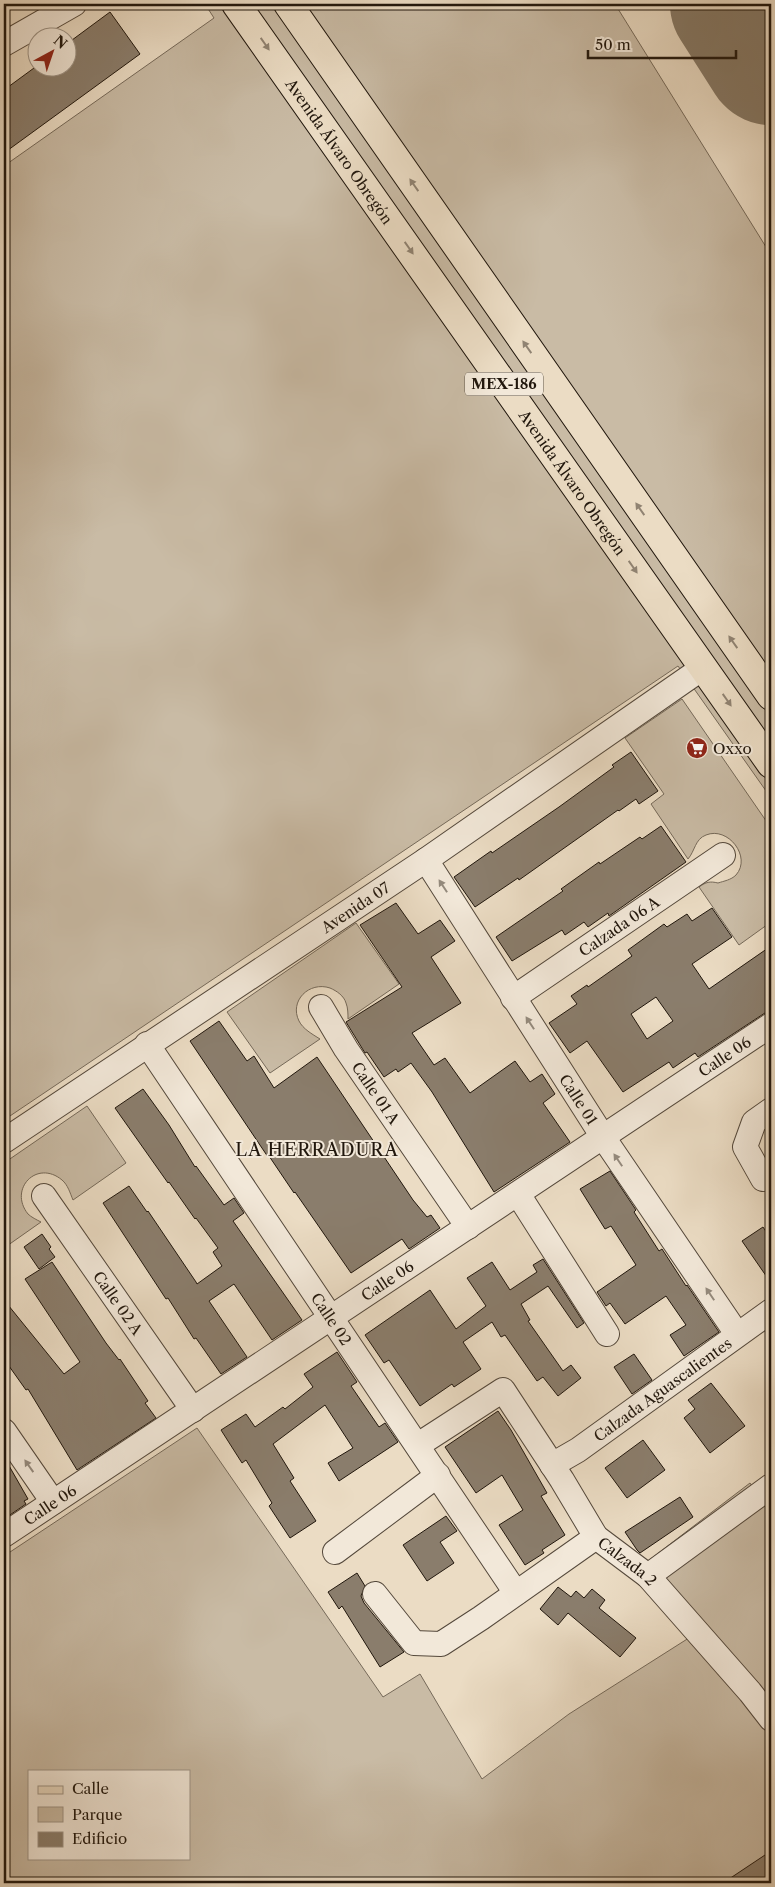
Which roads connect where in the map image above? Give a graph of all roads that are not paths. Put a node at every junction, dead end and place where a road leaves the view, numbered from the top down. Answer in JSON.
{"nodes":[{"id":1,"x":74,"y":4,"type":"edge"},
{"id":2,"x":236,"y":4,"type":"edge"},
{"id":3,"x":288,"y":4,"type":"edge"},
{"id":4,"x":4,"y":44,"type":"edge"},
{"id":5,"x":704,"y":667,"type":"junction"},
{"id":6,"x":771,"y":696,"type":"edge"},
{"id":7,"x":771,"y":764,"type":"edge"},
{"id":8,"x":723,"y":855,"type":"dead end"},
{"id":9,"x":426,"y":860,"type":"junction"},
{"id":10,"x":514,"y":998,"type":"junction"},
{"id":11,"x":320,"y":1007,"type":"dead end"},
{"id":12,"x":771,"y":1025,"type":"edge"},
{"id":13,"x":147,"y":1044,"type":"junction"},
{"id":14,"x":771,"y":1110,"type":"edge"},
{"id":15,"x":603,"y":1137,"type":"junction"},
{"id":16,"x":4,"y":1141,"type":"edge"},
{"id":17,"x":763,"y":1179,"type":"dead end"},
{"id":18,"x":518,"y":1194,"type":"junction"},
{"id":19,"x":44,"y":1196,"type":"dead end"},
{"id":20,"x":468,"y":1227,"type":"junction"},
{"id":21,"x":771,"y":1312,"type":"edge"},
{"id":22,"x":331,"y":1318,"type":"junction"},
{"id":23,"x":607,"y":1334,"type":"dead end"},
{"id":24,"x":737,"y":1334,"type":"junction"},
{"id":25,"x":193,"y":1410,"type":"junction"},
{"id":26,"x":4,"y":1431,"type":"edge"},
{"id":27,"x":418,"y":1445,"type":"junction"},
{"id":28,"x":552,"y":1466,"type":"junction"},
{"id":29,"x":438,"y":1475,"type":"junction"},
{"id":30,"x":771,"y":1486,"type":"edge"},
{"id":31,"x":53,"y":1502,"type":"junction"},
{"id":32,"x":4,"y":1535,"type":"edge"},
{"id":33,"x":596,"y":1537,"type":"junction"},
{"id":34,"x":335,"y":1552,"type":"dead end"},
{"id":35,"x":648,"y":1576,"type":"junction"},
{"id":36,"x":516,"y":1593,"type":"junction"},
{"id":37,"x":375,"y":1594,"type":"dead end"},
{"id":38,"x":771,"y":1720,"type":"edge"}],
"edges":[{"from":1,"to":4,"type":"street"},
{"from":2,"to":5,"type":"main road","name":"Avenida Álvaro Obregón","number":"MEX-186","one_way":true},
{"from":6,"to":3,"type":"main road","number":"MEX-186","one_way":true},
{"from":5,"to":7,"type":"main road","name":"Avenida Álvaro Obregón","number":"MEX-186","one_way":true},
{"from":5,"to":9,"type":"street","name":"Avenida 07"},
{"from":8,"to":10,"type":"street","name":"Calzada 06 A"},
{"from":10,"to":9,"type":"street","name":"Calle 01","one_way":true},
{"from":9,"to":13,"type":"street","name":"Avenida 07"},
{"from":15,"to":10,"type":"street","name":"Calle 01","one_way":true},
{"from":11,"to":20,"type":"street","name":"Calle 01 A"},
{"from":12,"to":15,"type":"street","name":"Calle 06"},
{"from":13,"to":16,"type":"street","name":"Avenida 07"},
{"from":13,"to":22,"type":"street","name":"Calle 02"},
{"from":14,"to":17,"type":"street"},
{"from":15,"to":18,"type":"street","name":"Calle 06"},
{"from":24,"to":15,"type":"street","name":"Calle 01","one_way":true},
{"from":18,"to":20,"type":"street","name":"Calle 06"},
{"from":18,"to":23,"type":"street"},
{"from":19,"to":25,"type":"street","name":"Calle 02 A"},
{"from":20,"to":22,"type":"street","name":"Calle 06"},
{"from":21,"to":24,"type":"street","name":"Calzada Aguascalientes"},
{"from":22,"to":25,"type":"street","name":"Calle 06"},
{"from":22,"to":27,"type":"street","name":"Calle 02"},
{"from":24,"to":28,"type":"street","name":"Calzada Aguascalientes"},
{"from":25,"to":31,"type":"street","name":"Calle 06"},
{"from":31,"to":26,"type":"street","one_way":true},
{"from":27,"to":28,"type":"street","name":"Calzada 2"},
{"from":27,"to":29,"type":"street","name":"Calle 02"},
{"from":28,"to":33,"type":"street","name":"Calzada 2"},
{"from":29,"to":34,"type":"street"},
{"from":29,"to":36,"type":"street","name":"Calle 02"},
{"from":30,"to":35,"type":"street"},
{"from":31,"to":32,"type":"street","name":"Calle 06"},
{"from":33,"to":35,"type":"street","name":"Calzada 2"},
{"from":33,"to":36,"type":"street"},
{"from":35,"to":38,"type":"street","name":"Calzada 2"},
{"from":36,"to":37,"type":"street"}]}
